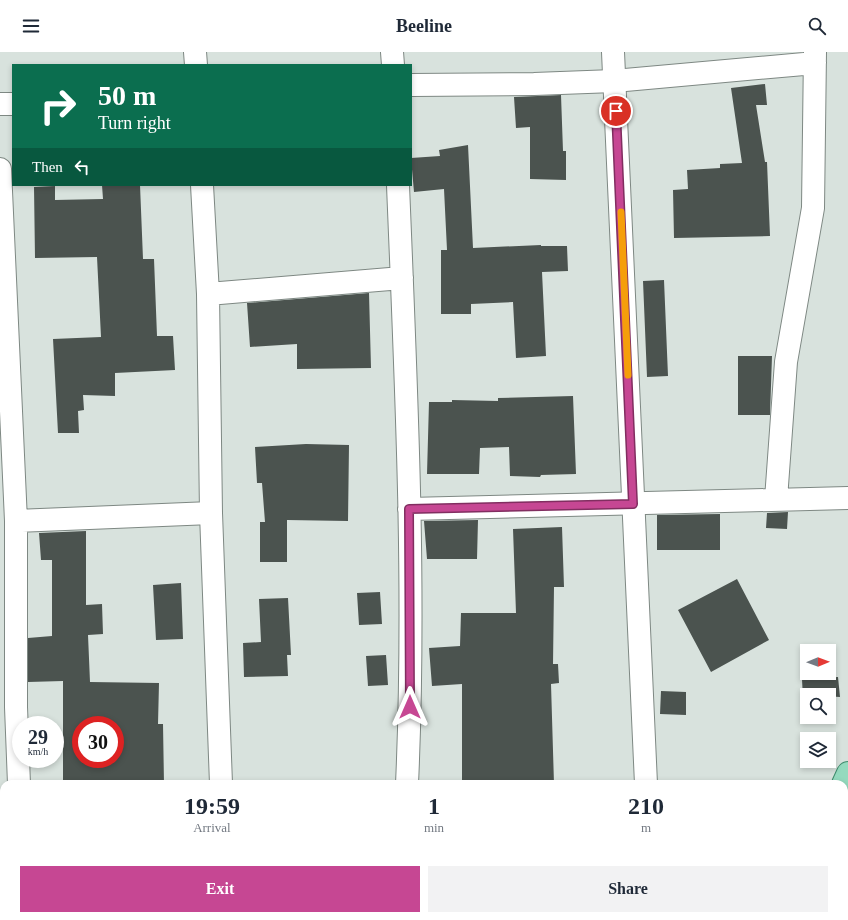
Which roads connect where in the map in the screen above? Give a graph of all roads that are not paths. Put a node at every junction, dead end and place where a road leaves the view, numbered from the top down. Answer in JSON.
{"nodes":[{"id":1,"x":195,"y":52,"type":"edge"},
{"id":2,"x":392,"y":52,"type":"edge"},
{"id":3,"x":613,"y":52,"type":"edge"},
{"id":4,"x":815,"y":58,"type":"edge"},
{"id":5,"x":196,"y":64,"type":"edge"},
{"id":6,"x":393,"y":64,"type":"edge"},
{"id":7,"x":614,"y":81,"type":"junction"},
{"id":8,"x":412,"y":85,"type":"edge"},
{"id":9,"x":0,"y":104,"type":"edge"},
{"id":10,"x":12,"y":104,"type":"edge"},
{"id":11,"x":0,"y":169,"type":"edge"},
{"id":12,"x":202,"y":186,"type":"edge"},
{"id":13,"x":398,"y":186,"type":"edge"},
{"id":14,"x":2,"y":272,"type":"edge"},
{"id":15,"x":402,"y":278,"type":"junction"},
{"id":16,"x":208,"y":294,"type":"junction"},
{"id":17,"x":848,"y":498,"type":"edge"},
{"id":18,"x":776,"y":499,"type":"junction"},
{"id":19,"x":633,"y":504,"type":"junction"},
{"id":20,"x":409,"y":509,"type":"junction"},
{"id":21,"x":211,"y":512,"type":"junction"},
{"id":22,"x":16,"y":521,"type":"junction"},
{"id":23,"x":8,"y":708,"type":"edge"},
{"id":24,"x":18,"y":780,"type":"edge"},
{"id":25,"x":222,"y":780,"type":"edge"},
{"id":26,"x":407,"y":780,"type":"edge"},
{"id":27,"x":646,"y":780,"type":"edge"}],
"edges":[{"from":1,"to":5,"type":"street"},
{"from":2,"to":6,"type":"street"},
{"from":3,"to":7,"type":"street"},
{"from":4,"to":7,"type":"street"},
{"from":4,"to":18,"type":"street"},
{"from":7,"to":8,"type":"street"},
{"from":7,"to":19,"type":"street"},
{"from":9,"to":10,"type":"street"},
{"from":11,"to":14,"type":"street"},
{"from":12,"to":16,"type":"street"},
{"from":13,"to":15,"type":"street"},
{"from":14,"to":22,"type":"street"},
{"from":15,"to":16,"type":"street"},
{"from":15,"to":20,"type":"street"},
{"from":16,"to":21,"type":"street"},
{"from":17,"to":18,"type":"street"},
{"from":18,"to":19,"type":"street"},
{"from":19,"to":20,"type":"street"},
{"from":19,"to":27,"type":"street"},
{"from":20,"to":26,"type":"street"},
{"from":21,"to":22,"type":"street"},
{"from":21,"to":25,"type":"street"},
{"from":22,"to":23,"type":"street"},
{"from":23,"to":24,"type":"street"}]}
